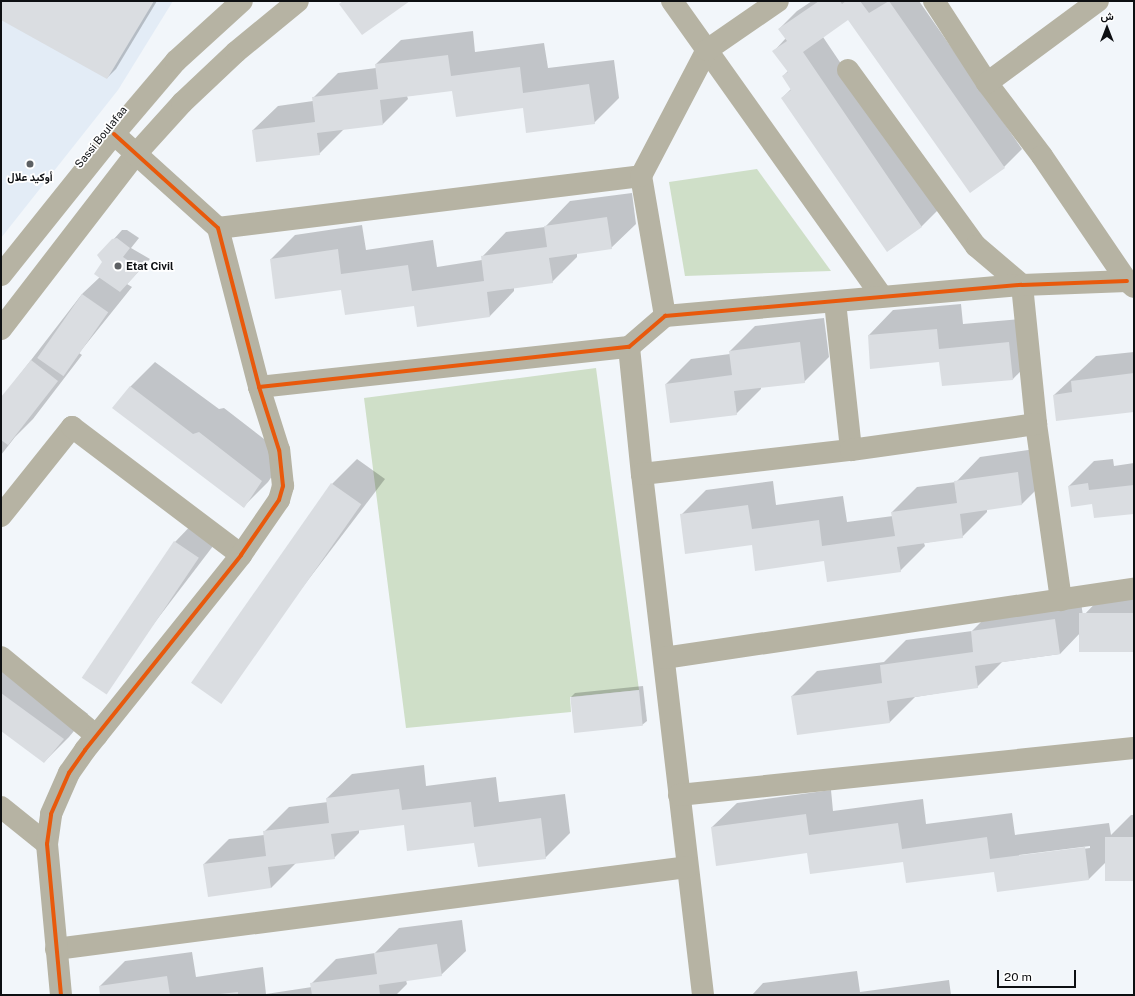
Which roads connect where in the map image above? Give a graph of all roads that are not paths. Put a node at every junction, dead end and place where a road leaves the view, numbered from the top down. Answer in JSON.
{"nodes":[{"id":1,"x":242,"y":1,"type":"edge"},
{"id":2,"x":298,"y":1,"type":"edge"},
{"id":3,"x":672,"y":1,"type":"edge"},
{"id":4,"x":778,"y":1,"type":"edge"},
{"id":5,"x":934,"y":1,"type":"edge"},
{"id":6,"x":1098,"y":1,"type":"edge"},
{"id":7,"x":707,"y":50,"type":"junction"},
{"id":8,"x":848,"y":70,"type":"dead end"},
{"id":9,"x":987,"y":82,"type":"junction"},
{"id":10,"x":114,"y":134,"type":"junction"},
{"id":11,"x":135,"y":154,"type":"junction"},
{"id":12,"x":641,"y":176,"type":"junction"},
{"id":13,"x":218,"y":228,"type":"junction"},
{"id":14,"x":1,"y":276,"type":"edge"},
{"id":15,"x":1131,"y":284,"type":"edge"},
{"id":16,"x":1022,"y":285,"type":"junction"},
{"id":17,"x":882,"y":296,"type":"junction"},
{"id":18,"x":835,"y":302,"type":"junction"},
{"id":19,"x":665,"y":316,"type":"junction"},
{"id":20,"x":1,"y":329,"type":"edge"},
{"id":21,"x":629,"y":347,"type":"junction"},
{"id":22,"x":259,"y":387,"type":"junction"},
{"id":23,"x":1036,"y":424,"type":"junction"},
{"id":24,"x":851,"y":450,"type":"junction"},
{"id":25,"x":642,"y":474,"type":"junction"},
{"id":26,"x":1,"y":516,"type":"edge"},
{"id":27,"x":241,"y":555,"type":"junction"},
{"id":28,"x":1134,"y":589,"type":"edge"},
{"id":29,"x":1061,"y":600,"type":"junction"},
{"id":30,"x":1,"y":657,"type":"edge"},
{"id":31,"x":664,"y":658,"type":"junction"},
{"id":32,"x":97,"y":736,"type":"junction"},
{"id":33,"x":1134,"y":748,"type":"edge"},
{"id":34,"x":679,"y":795,"type":"junction"},
{"id":35,"x":1,"y":807,"type":"edge"},
{"id":36,"x":47,"y":844,"type":"junction"},
{"id":37,"x":686,"y":866,"type":"junction"},
{"id":38,"x":56,"y":949,"type":"junction"},
{"id":39,"x":61,"y":995,"type":"edge"},
{"id":40,"x":703,"y":995,"type":"edge"}],
"edges":[{"from":1,"to":10,"type":"street","name":"Sassi Boulafaa"},
{"from":2,"to":11,"type":"street"},
{"from":3,"to":7,"type":"street"},
{"from":4,"to":7,"type":"street"},
{"from":5,"to":9,"type":"street"},
{"from":6,"to":9,"type":"street"},
{"from":7,"to":12,"type":"street"},
{"from":7,"to":17,"type":"street"},
{"from":8,"to":16,"type":"street"},
{"from":9,"to":15,"type":"street"},
{"from":10,"to":11,"type":"street"},
{"from":10,"to":14,"type":"street","name":"Sassi Boulafaa"},
{"from":11,"to":13,"type":"street"},
{"from":11,"to":20,"type":"street"},
{"from":12,"to":13,"type":"street"},
{"from":12,"to":19,"type":"street"},
{"from":13,"to":22,"type":"street"},
{"from":15,"to":16,"type":"street"},
{"from":16,"to":17,"type":"street"},
{"from":16,"to":23,"type":"street"},
{"from":17,"to":18,"type":"street"},
{"from":18,"to":19,"type":"street"},
{"from":18,"to":24,"type":"street"},
{"from":19,"to":21,"type":"street"},
{"from":21,"to":22,"type":"street"},
{"from":21,"to":25,"type":"street"},
{"from":22,"to":27,"type":"street"},
{"from":23,"to":24,"type":"street"},
{"from":23,"to":29,"type":"street"},
{"from":24,"to":25,"type":"street"},
{"from":25,"to":31,"type":"street"},
{"from":26,"to":27,"type":"street"},
{"from":27,"to":32,"type":"street"},
{"from":28,"to":29,"type":"street"},
{"from":29,"to":31,"type":"street"},
{"from":30,"to":32,"type":"street"},
{"from":31,"to":34,"type":"street"},
{"from":32,"to":36,"type":"street"},
{"from":33,"to":34,"type":"street"},
{"from":34,"to":37,"type":"street"},
{"from":35,"to":36,"type":"street"},
{"from":36,"to":38,"type":"street"},
{"from":37,"to":38,"type":"street"},
{"from":37,"to":40,"type":"street"},
{"from":38,"to":39,"type":"street"}]}
